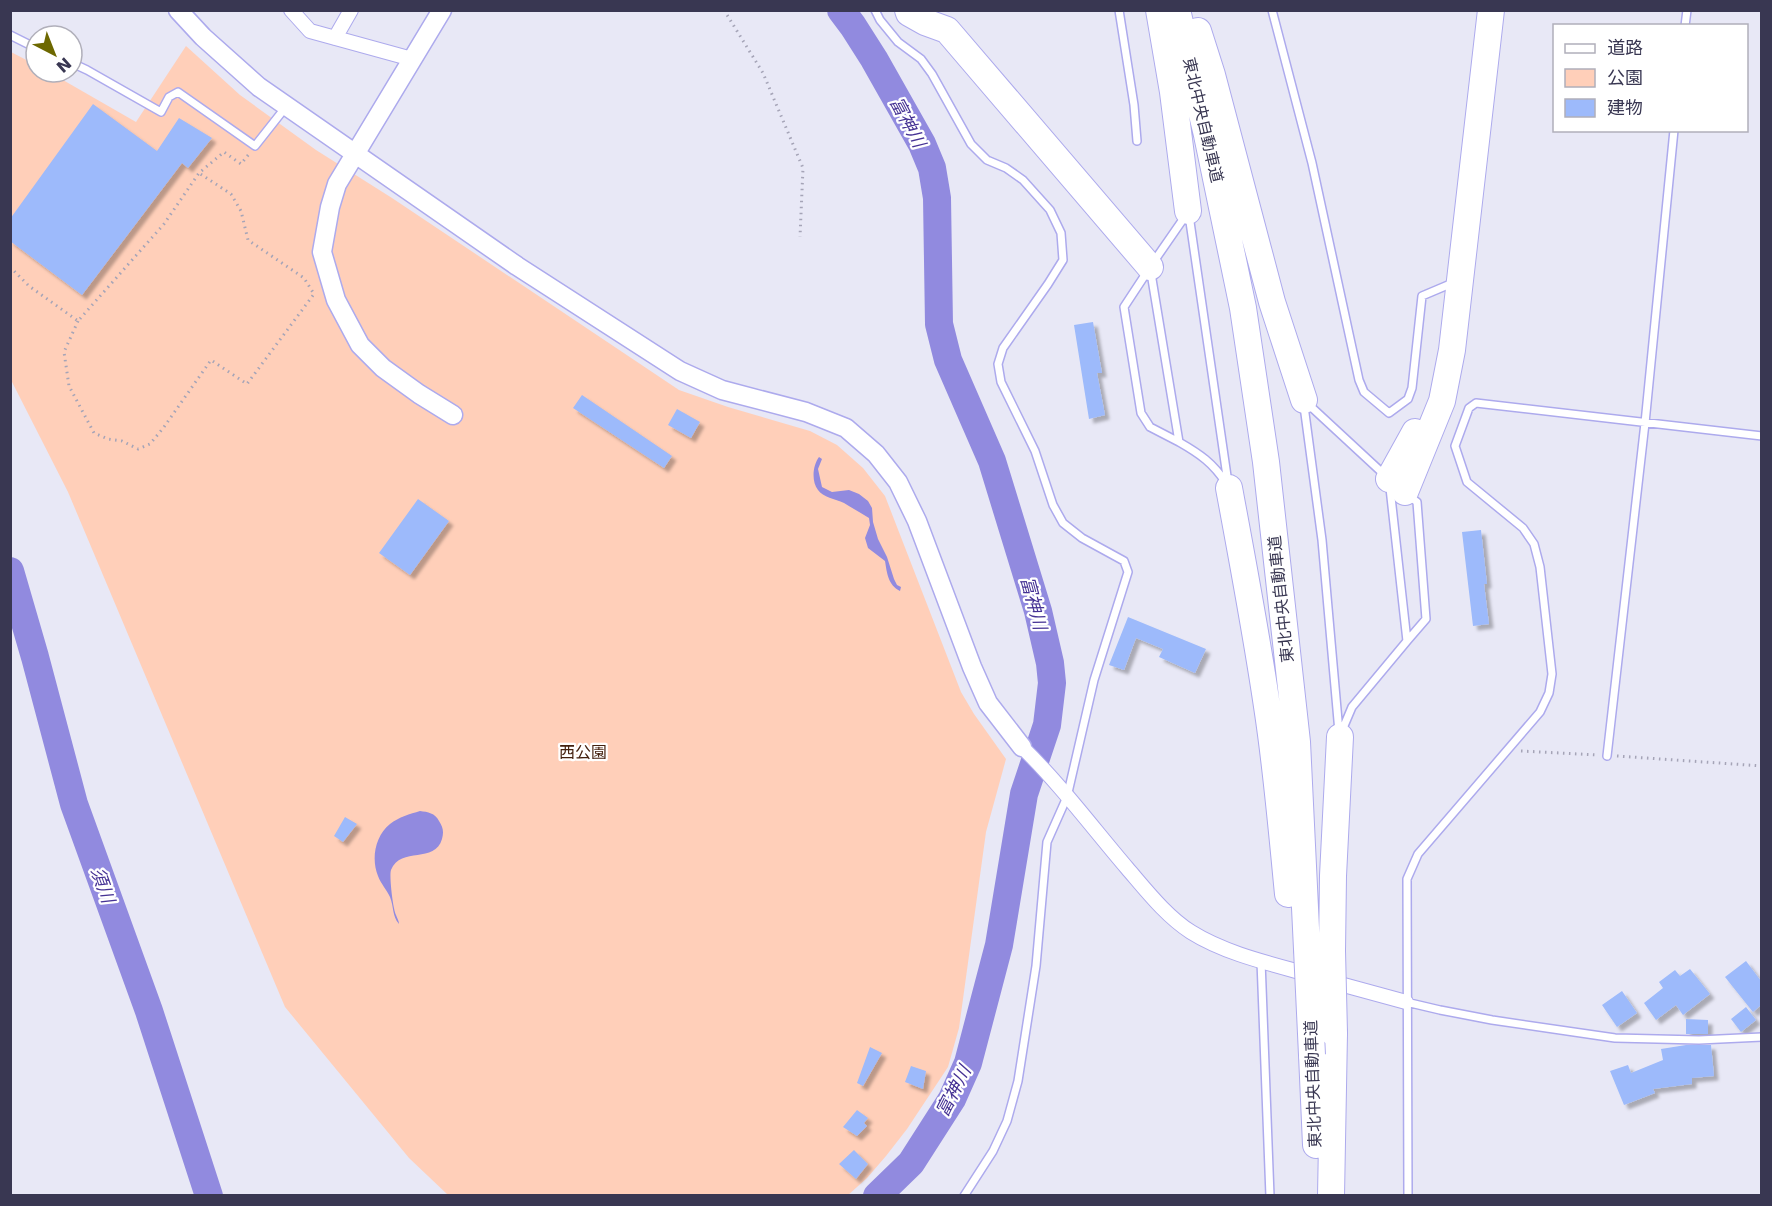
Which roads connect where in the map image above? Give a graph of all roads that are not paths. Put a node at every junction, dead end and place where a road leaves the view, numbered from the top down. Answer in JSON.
{"nodes":[{"id":1,"x":178,"y":10,"type":"edge"},
{"id":2,"x":291,"y":10,"type":"edge"},
{"id":3,"x":351,"y":10,"type":"edge"},
{"id":4,"x":442,"y":10,"type":"edge"},
{"id":5,"x":875,"y":10,"type":"edge"},
{"id":6,"x":908,"y":10,"type":"edge"},
{"id":7,"x":953,"y":10,"type":"edge"},
{"id":8,"x":1119,"y":10,"type":"edge"},
{"id":9,"x":1159,"y":10,"type":"edge"},
{"id":10,"x":1177,"y":10,"type":"edge"},
{"id":11,"x":1191,"y":10,"type":"edge"},
{"id":12,"x":1272,"y":10,"type":"edge"},
{"id":13,"x":1482,"y":10,"type":"edge"},
{"id":14,"x":1491,"y":10,"type":"edge"},
{"id":15,"x":10,"y":35,"type":"edge"},
{"id":16,"x":334,"y":38,"type":"junction"},
{"id":17,"x":24,"y":42,"type":"edge"},
{"id":18,"x":412,"y":59,"type":"junction"},
{"id":19,"x":84,"y":69,"type":"edge"},
{"id":20,"x":287,"y":106,"type":"junction"},
{"id":21,"x":1674,"y":132,"type":"edge"},
{"id":22,"x":1137,"y":141,"type":"dead end"},
{"id":23,"x":354,"y":153,"type":"junction"},
{"id":24,"x":1188,"y":211,"type":"junction"},
{"id":25,"x":1155,"y":262,"type":"junction"},
{"id":26,"x":1448,"y":285,"type":"junction"},
{"id":27,"x":1304,"y":400,"type":"junction"},
{"id":28,"x":453,"y":415,"type":"dead end"},
{"id":29,"x":1645,"y":423,"type":"junction"},
{"id":30,"x":1761,"y":436,"type":"edge"},
{"id":31,"x":1179,"y":442,"type":"junction"},
{"id":32,"x":1397,"y":486,"type":"junction"},
{"id":33,"x":1229,"y":488,"type":"junction"},
{"id":34,"x":1407,"y":641,"type":"junction"},
{"id":35,"x":1340,"y":737,"type":"junction"},
{"id":36,"x":1022,"y":747,"type":"joint"},
{"id":37,"x":1606,"y":756,"type":"road end"},
{"id":38,"x":1066,"y":796,"type":"junction"},
{"id":39,"x":1311,"y":949,"type":"junction"},
{"id":40,"x":1261,"y":961,"type":"junction"},
{"id":41,"x":1406,"y":1002,"type":"junction"},
{"id":42,"x":1761,"y":1037,"type":"edge"},
{"id":43,"x":1322,"y":1189,"type":"edge"},
{"id":44,"x":964,"y":1196,"type":"edge"},
{"id":45,"x":1270,"y":1196,"type":"edge"},
{"id":46,"x":1408,"y":1196,"type":"edge"}],
"edges":[{"from":1,"to":20,"type":"street"},
{"from":2,"to":16,"type":"street"},
{"from":3,"to":16,"type":"street"},
{"from":4,"to":18,"type":"street"},
{"from":5,"to":38,"type":"lane"},
{"from":6,"to":25,"type":"highway"},
{"from":7,"to":25,"type":"highway"},
{"from":8,"to":22,"type":"lane"},
{"from":9,"to":24,"type":"highway"},
{"from":10,"to":39,"type":"highway","name":"東北中央自動車道"},
{"from":11,"to":27,"type":"highway"},
{"from":12,"to":26,"type":"lane"},
{"from":13,"to":26,"type":"highway"},
{"from":14,"to":32,"type":"highway"},
{"from":15,"to":17,"type":"lane"},
{"from":16,"to":18,"type":"street"},
{"from":18,"to":23,"type":"street"},
{"from":19,"to":20,"type":"lane"},
{"from":20,"to":23,"type":"street"},
{"from":21,"to":29,"type":"lane"},
{"from":23,"to":28,"type":"street"},
{"from":23,"to":36,"type":"street"},
{"from":24,"to":25,"type":"lane"},
{"from":24,"to":33,"type":"lane"},
{"from":25,"to":31,"type":"lane"},
{"from":25,"to":31,"type":"lane"},
{"from":26,"to":32,"type":"highway"},
{"from":27,"to":32,"type":"lane"},
{"from":27,"to":35,"type":"lane"},
{"from":29,"to":30,"type":"lane"},
{"from":29,"to":37,"type":"lane"},
{"from":29,"to":41,"type":"lane"},
{"from":31,"to":33,"type":"lane"},
{"from":32,"to":34,"type":"lane"},
{"from":32,"to":34,"type":"lane"},
{"from":33,"to":39,"type":"highway"},
{"from":34,"to":35,"type":"lane"},
{"from":35,"to":39,"type":"highway"},
{"from":36,"to":38,"type":"street"},
{"from":38,"to":40,"type":"street"},
{"from":38,"to":44,"type":"lane"},
{"from":39,"to":43,"type":"highway","name":"東北中央自動車道","bridge":true},
{"from":39,"to":43,"type":"highway","bridge":true},
{"from":40,"to":41,"type":"street"},
{"from":40,"to":45,"type":"lane"},
{"from":41,"to":42,"type":"lane"},
{"from":41,"to":46,"type":"lane"}]}
